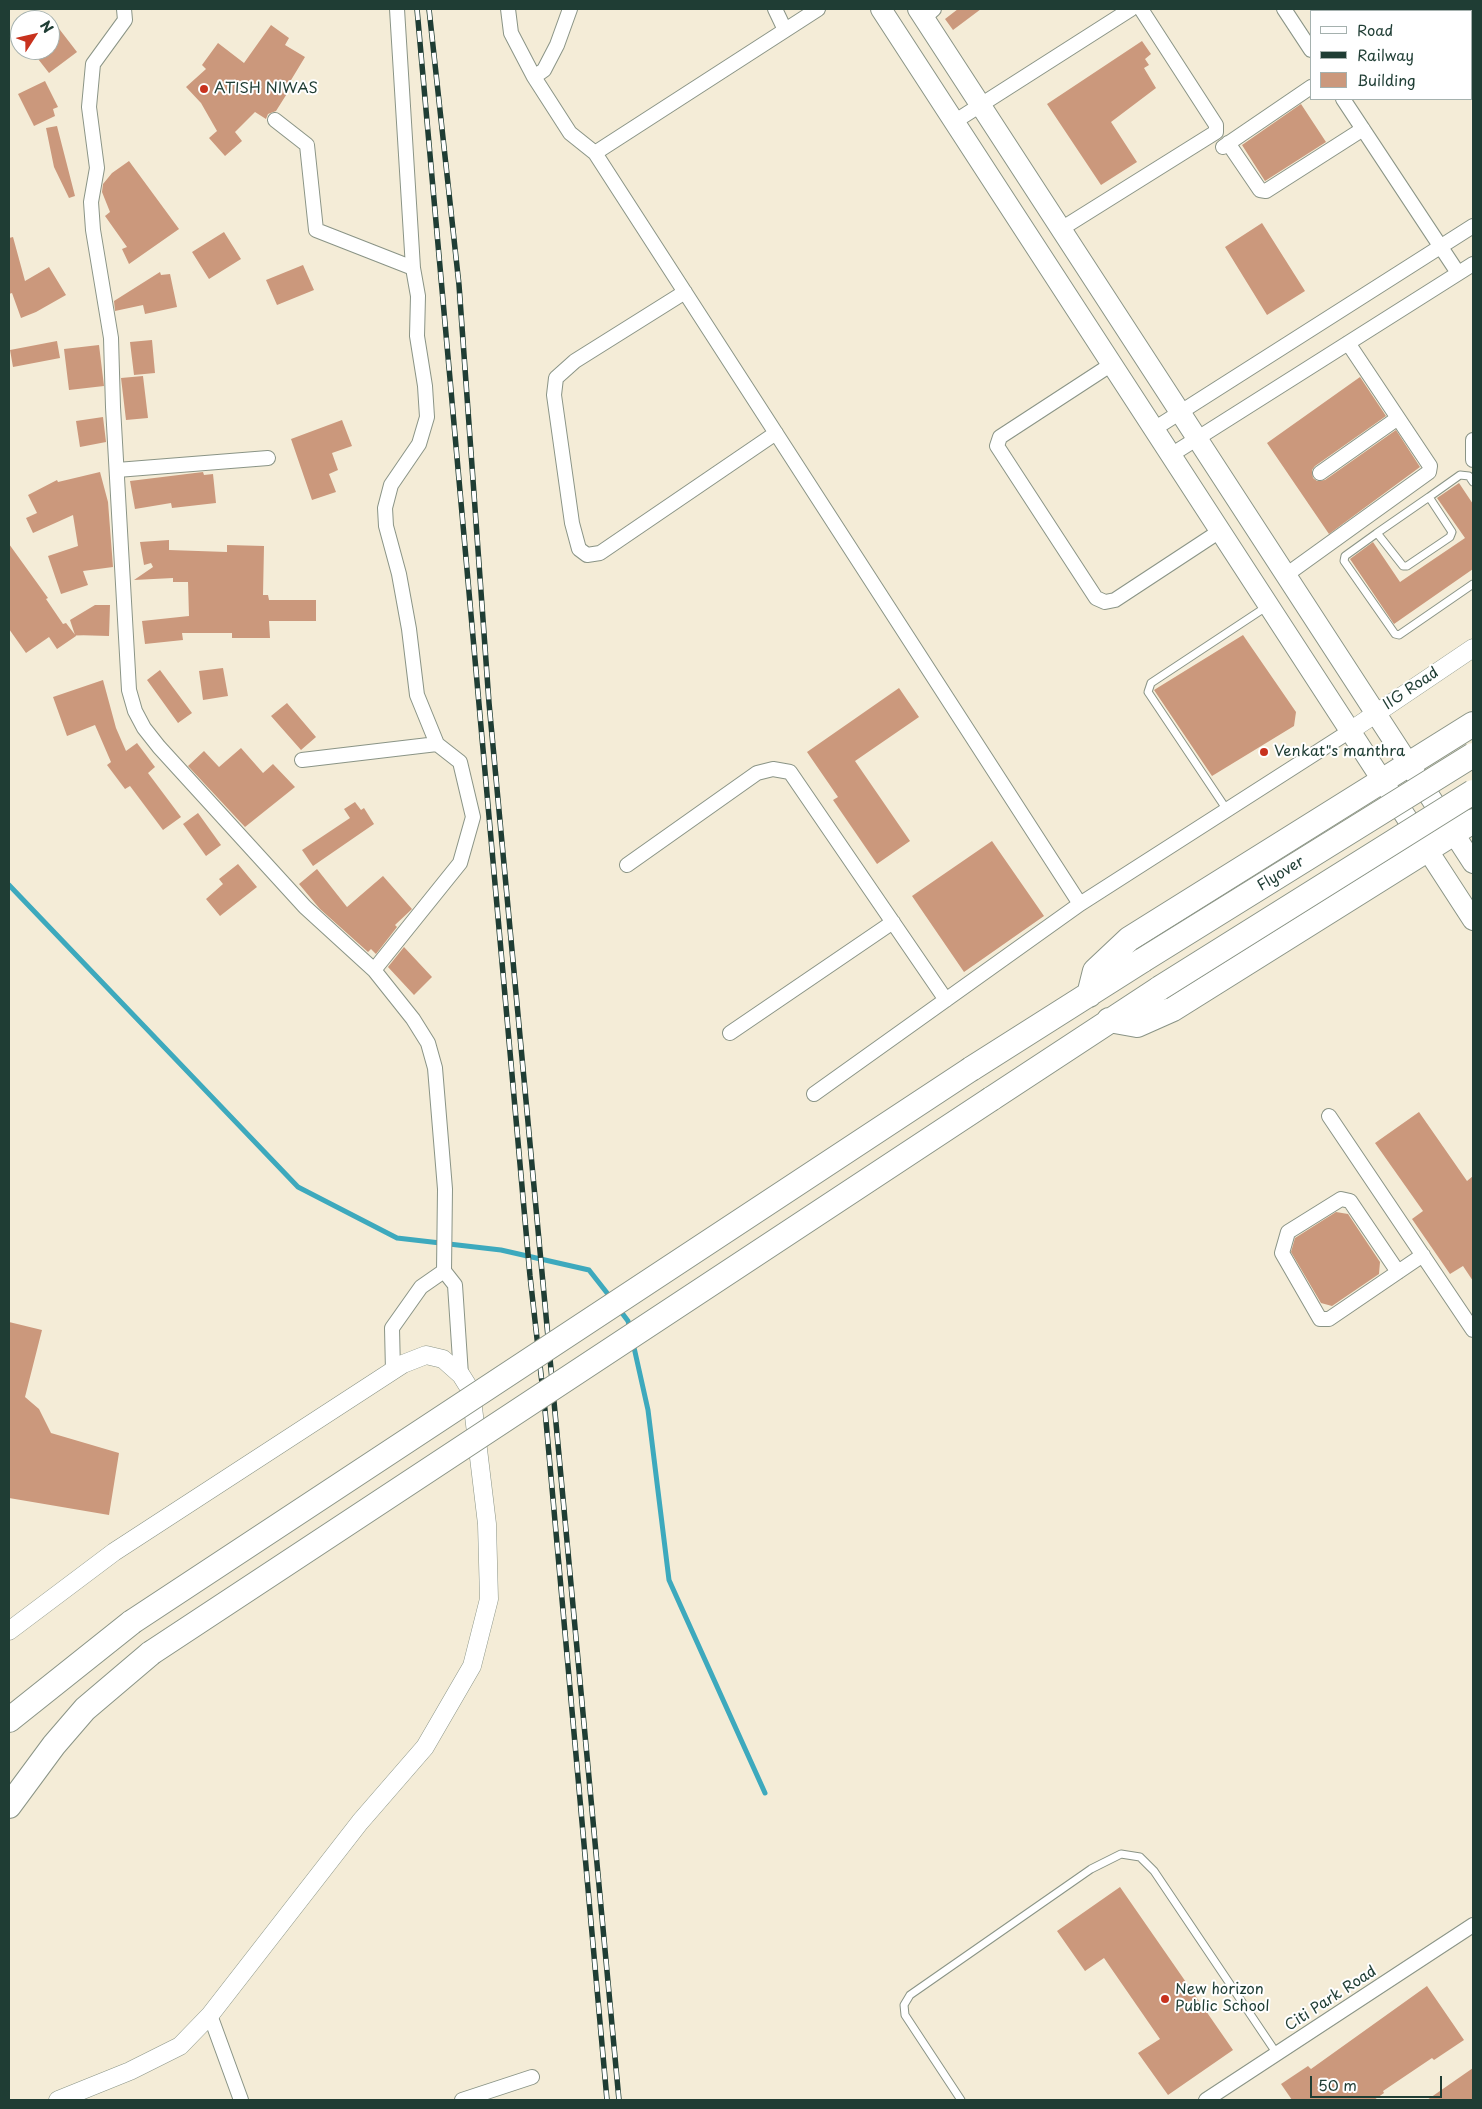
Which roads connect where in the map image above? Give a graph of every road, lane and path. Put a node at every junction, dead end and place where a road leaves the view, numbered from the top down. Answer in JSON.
{"nodes":[{"id":1,"x":124,"y":9,"type":"edge"},
{"id":2,"x":397,"y":9,"type":"edge"},
{"id":3,"x":508,"y":9,"type":"edge"},
{"id":4,"x":570,"y":9,"type":"edge"},
{"id":5,"x":775,"y":9,"type":"edge"},
{"id":6,"x":818,"y":9,"type":"edge"},
{"id":7,"x":881,"y":9,"type":"edge"},
{"id":8,"x":1131,"y":9,"type":"edge"},
{"id":9,"x":1141,"y":9,"type":"edge"},
{"id":10,"x":1284,"y":9,"type":"edge"},
{"id":11,"x":925,"y":12,"type":"edge"},
{"id":12,"x":785,"y":30,"type":"junction"},
{"id":13,"x":1310,"y":48,"type":"edge"},
{"id":14,"x":534,"y":77,"type":"junction"},
{"id":15,"x":1310,"y":88,"type":"edge"},
{"id":16,"x":1344,"y":100,"type":"edge"},
{"id":17,"x":980,"y":105,"type":"junction"},
{"id":18,"x":275,"y":120,"type":"dead end"},
{"id":19,"x":954,"y":122,"type":"junction"},
{"id":20,"x":1363,"y":129,"type":"junction"},
{"id":21,"x":595,"y":153,"type":"junction"},
{"id":22,"x":1473,"y":226,"type":"edge"},
{"id":23,"x":1061,"y":228,"type":"junction"},
{"id":24,"x":1441,"y":247,"type":"junction"},
{"id":25,"x":1473,"y":264,"type":"edge"},
{"id":26,"x":413,"y":268,"type":"junction"},
{"id":27,"x":1458,"y":273,"type":"junction"},
{"id":28,"x":685,"y":292,"type":"junction"},
{"id":29,"x":1348,"y":343,"type":"junction"},
{"id":30,"x":1112,"y":364,"type":"junction"},
{"id":31,"x":1180,"y":412,"type":"junction"},
{"id":32,"x":1398,"y":418,"type":"junction"},
{"id":33,"x":1154,"y":429,"type":"junction"},
{"id":34,"x":776,"y":433,"type":"junction"},
{"id":35,"x":1197,"y":439,"type":"junction"},
{"id":36,"x":1472,"y":440,"type":"edge"},
{"id":37,"x":1171,"y":456,"type":"junction"},
{"id":38,"x":268,"y":458,"type":"dead end"},
{"id":39,"x":1473,"y":460,"type":"edge"},
{"id":40,"x":117,"y":470,"type":"junction"},
{"id":41,"x":1320,"y":473,"type":"dead end"},
{"id":42,"x":1473,"y":482,"type":"edge"},
{"id":43,"x":1430,"y":497,"type":"junction"},
{"id":44,"x":1220,"y":531,"type":"junction"},
{"id":45,"x":1377,"y":532,"type":"junction"},
{"id":46,"x":1286,"y":575,"type":"junction"},
{"id":47,"x":1473,"y":584,"type":"edge"},
{"id":48,"x":1268,"y":605,"type":"junction"},
{"id":49,"x":1473,"y":648,"type":"edge"},
{"id":50,"x":1376,"y":713,"type":"junction"},
{"id":51,"x":1473,"y":724,"type":"edge"},
{"id":52,"x":1350,"y":731,"type":"junction"},
{"id":53,"x":437,"y":744,"type":"junction"},
{"id":54,"x":1473,"y":754,"type":"edge"},
{"id":55,"x":302,"y":760,"type":"dead end"},
{"id":56,"x":1409,"y":764,"type":"junction"},
{"id":57,"x":1382,"y":781,"type":"junction"},
{"id":58,"x":1473,"y":792,"type":"edge"},
{"id":59,"x":1227,"y":810,"type":"junction"},
{"id":60,"x":1464,"y":827,"type":"edge"},
{"id":61,"x":1428,"y":850,"type":"junction"},
{"id":62,"x":1473,"y":863,"type":"edge"},
{"id":63,"x":627,"y":865,"type":"dead end"},
{"id":64,"x":1080,"y":904,"type":"junction"},
{"id":65,"x":1473,"y":920,"type":"edge"},
{"id":66,"x":893,"y":922,"type":"junction"},
{"id":67,"x":374,"y":970,"type":"junction"},
{"id":68,"x":1089,"y":995,"type":"junction"},
{"id":69,"x":946,"y":1000,"type":"junction"},
{"id":70,"x":1109,"y":1020,"type":"junction"},
{"id":71,"x":730,"y":1033,"type":"dead end"},
{"id":72,"x":814,"y":1094,"type":"dead end"},
{"id":73,"x":1329,"y":1116,"type":"dead end"},
{"id":74,"x":1423,"y":1255,"type":"junction"},
{"id":75,"x":445,"y":1268,"type":"junction"},
{"id":76,"x":1398,"y":1272,"type":"junction"},
{"id":77,"x":1473,"y":1330,"type":"edge"},
{"id":78,"x":393,"y":1371,"type":"junction"},
{"id":79,"x":461,"y":1375,"type":"junction"},
{"id":80,"x":9,"y":1631,"type":"edge"},
{"id":81,"x":9,"y":1720,"type":"edge"},
{"id":82,"x":9,"y":1806,"type":"edge"},
{"id":83,"x":1473,"y":1925,"type":"edge"},
{"id":84,"x":210,"y":2015,"type":"junction"},
{"id":85,"x":1277,"y":2054,"type":"junction"},
{"id":86,"x":532,"y":2077,"type":"dead end"},
{"id":87,"x":58,"y":2100,"type":"edge"},
{"id":88,"x":242,"y":2100,"type":"edge"},
{"id":89,"x":462,"y":2100,"type":"edge"},
{"id":90,"x":961,"y":2100,"type":"edge"},
{"id":91,"x":1206,"y":2100,"type":"edge"}],
"edges":[{"from":1,"to":40,"type":"street"},
{"from":2,"to":26,"type":"street"},
{"from":3,"to":14,"type":"street"},
{"from":4,"to":14,"type":"street"},
{"from":5,"to":12,"type":"street"},
{"from":6,"to":12,"type":"street"},
{"from":7,"to":19,"type":"main road"},
{"from":8,"to":17,"type":"street"},
{"from":9,"to":23,"type":"street"},
{"from":10,"to":13,"type":"street"},
{"from":11,"to":17,"type":"main road"},
{"from":12,"to":21,"type":"street"},
{"from":14,"to":21,"type":"street"},
{"from":15,"to":20,"type":"street"},
{"from":16,"to":20,"type":"street"},
{"from":17,"to":19,"type":"street"},
{"from":17,"to":23,"type":"main road"},
{"from":18,"to":26,"type":"street"},
{"from":19,"to":30,"type":"main road"},
{"from":20,"to":24,"type":"street"},
{"from":21,"to":28,"type":"street"},
{"from":22,"to":24,"type":"street"},
{"from":23,"to":31,"type":"main road"},
{"from":24,"to":27,"type":"street"},
{"from":24,"to":31,"type":"street"},
{"from":25,"to":27,"type":"street"},
{"from":26,"to":53,"type":"street"},
{"from":27,"to":29,"type":"street"},
{"from":28,"to":34,"type":"street"},
{"from":28,"to":34,"type":"street"},
{"from":29,"to":32,"type":"street"},
{"from":29,"to":35,"type":"street"},
{"from":30,"to":33,"type":"main road"},
{"from":30,"to":44,"type":"street"},
{"from":31,"to":33,"type":"street"},
{"from":31,"to":35,"type":"main road"},
{"from":32,"to":41,"type":"street"},
{"from":32,"to":46,"type":"street"},
{"from":33,"to":37,"type":"main road"},
{"from":34,"to":64,"type":"street"},
{"from":35,"to":37,"type":"street"},
{"from":35,"to":46,"type":"main road"},
{"from":36,"to":39,"type":"street"},
{"from":37,"to":44,"type":"main road"},
{"from":38,"to":40,"type":"street"},
{"from":40,"to":67,"type":"street"},
{"from":42,"to":43,"type":"lane"},
{"from":43,"to":45,"type":"lane"},
{"from":43,"to":45,"type":"lane"},
{"from":44,"to":48,"type":"main road"},
{"from":45,"to":47,"type":"lane"},
{"from":46,"to":50,"type":"main road"},
{"from":48,"to":52,"type":"main road"},
{"from":48,"to":59,"type":"lane"},
{"from":49,"to":50,"type":"street","name":"IIG Road"},
{"from":50,"to":52,"type":"street","name":"IIG Road"},
{"from":50,"to":56,"type":"main road"},
{"from":51,"to":56,"type":"highway"},
{"from":52,"to":57,"type":"main road"},
{"from":52,"to":59,"type":"street"},
{"from":53,"to":55,"type":"street"},
{"from":53,"to":67,"type":"street"},
{"from":54,"to":68,"type":"highway","name":"Flyover","bridge":true},
{"from":56,"to":57,"type":"highway"},
{"from":56,"to":60,"type":"main road"},
{"from":57,"to":61,"type":"main road"},
{"from":57,"to":68,"type":"highway"},
{"from":58,"to":70,"type":"highway","bridge":true},
{"from":59,"to":64,"type":"street"},
{"from":60,"to":61,"type":"highway"},
{"from":60,"to":62,"type":"main road"},
{"from":61,"to":65,"type":"main road"},
{"from":61,"to":70,"type":"highway"},
{"from":63,"to":66,"type":"street"},
{"from":64,"to":69,"type":"street"},
{"from":66,"to":69,"type":"street"},
{"from":66,"to":71,"type":"street"},
{"from":67,"to":75,"type":"street"},
{"from":68,"to":81,"type":"highway","name":"Flyover","bridge":true},
{"from":69,"to":72,"type":"street"},
{"from":70,"to":82,"type":"highway","bridge":true},
{"from":73,"to":74,"type":"street"},
{"from":74,"to":76,"type":"street"},
{"from":74,"to":77,"type":"street"},
{"from":75,"to":78,"type":"street"},
{"from":75,"to":79,"type":"street"},
{"from":76,"to":76,"type":"street"},
{"from":78,"to":79,"type":"street"},
{"from":78,"to":80,"type":"street"},
{"from":79,"to":84,"type":"street"},
{"from":83,"to":85,"type":"street","name":"Citi Park Road"},
{"from":84,"to":87,"type":"street"},
{"from":84,"to":88,"type":"street"},
{"from":85,"to":90,"type":"lane"},
{"from":85,"to":91,"type":"street","name":"Citi Park Road"},
{"from":86,"to":89,"type":"street"}]}
